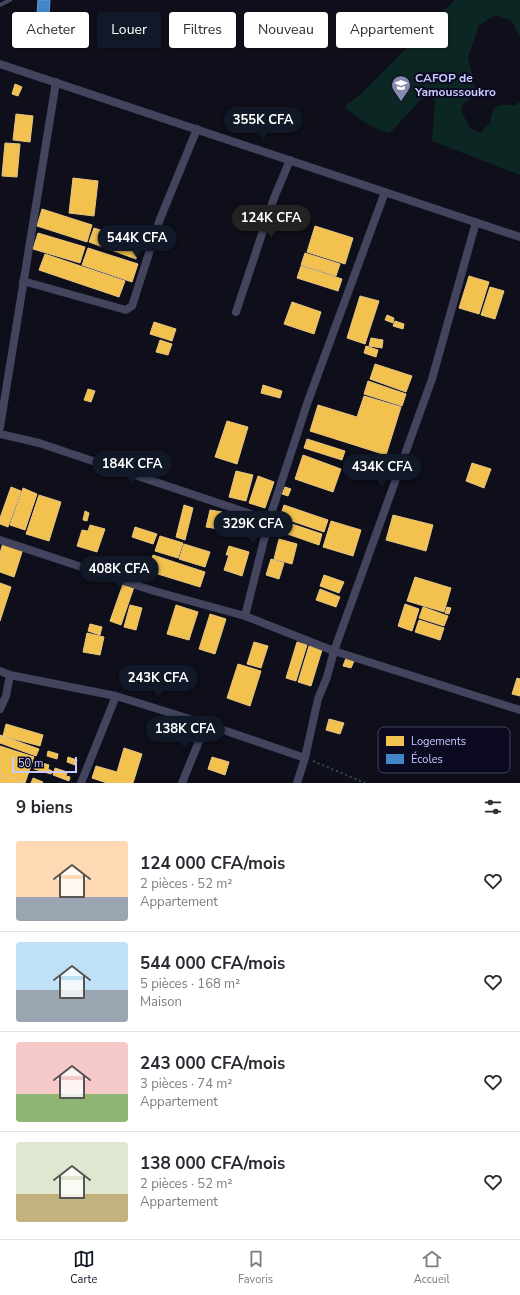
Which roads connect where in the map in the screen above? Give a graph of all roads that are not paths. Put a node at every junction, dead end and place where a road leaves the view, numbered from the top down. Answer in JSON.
{"nodes":[{"id":1,"x":10,"y":0,"type":"edge"},
{"id":2,"x":0,"y":5,"type":"edge"},
{"id":3,"x":0,"y":64,"type":"edge"},
{"id":4,"x":56,"y":82,"type":"junction"},
{"id":5,"x":197,"y":129,"type":"junction"},
{"id":6,"x":290,"y":160,"type":"junction"},
{"id":7,"x":386,"y":192,"type":"junction"},
{"id":8,"x":476,"y":222,"type":"junction"},
{"id":9,"x":520,"y":237,"type":"edge"},
{"id":10,"x":23,"y":281,"type":"junction"},
{"id":11,"x":236,"y":312,"type":"dead end"},
{"id":12,"x":0,"y":426,"type":"edge"},
{"id":13,"x":0,"y":434,"type":"edge"},
{"id":14,"x":270,"y":520,"type":"junction"},
{"id":15,"x":0,"y":540,"type":"edge"},
{"id":16,"x":245,"y":616,"type":"junction"},
{"id":17,"x":334,"y":651,"type":"junction"},
{"id":18,"x":0,"y":671,"type":"edge"},
{"id":19,"x":10,"y":675,"type":"junction"},
{"id":20,"x":116,"y":696,"type":"junction"},
{"id":21,"x":0,"y":709,"type":"edge"},
{"id":22,"x":520,"y":710,"type":"edge"},
{"id":23,"x":206,"y":724,"type":"junction"},
{"id":24,"x":306,"y":758,"type":"junction"},
{"id":25,"x":81,"y":783,"type":"edge"},
{"id":26,"x":182,"y":783,"type":"edge"},
{"id":27,"x":297,"y":783,"type":"edge"}],
"edges":[{"from":1,"to":2,"type":"lane"},
{"from":3,"to":4,"type":"street"},
{"from":4,"to":5,"type":"street"},
{"from":4,"to":10,"type":"street"},
{"from":5,"to":6,"type":"street"},
{"from":5,"to":10,"type":"street"},
{"from":6,"to":7,"type":"street"},
{"from":6,"to":11,"type":"street"},
{"from":7,"to":8,"type":"street"},
{"from":7,"to":14,"type":"street"},
{"from":8,"to":9,"type":"street"},
{"from":8,"to":17,"type":"street"},
{"from":10,"to":12,"type":"street"},
{"from":13,"to":14,"type":"street"},
{"from":14,"to":16,"type":"street"},
{"from":15,"to":16,"type":"street"},
{"from":16,"to":17,"type":"street"},
{"from":17,"to":22,"type":"street"},
{"from":17,"to":24,"type":"street"},
{"from":18,"to":19,"type":"street"},
{"from":19,"to":20,"type":"street"},
{"from":19,"to":21,"type":"street"},
{"from":20,"to":23,"type":"street"},
{"from":20,"to":25,"type":"street"},
{"from":23,"to":24,"type":"street"},
{"from":23,"to":26,"type":"street"},
{"from":24,"to":27,"type":"street"}]}
